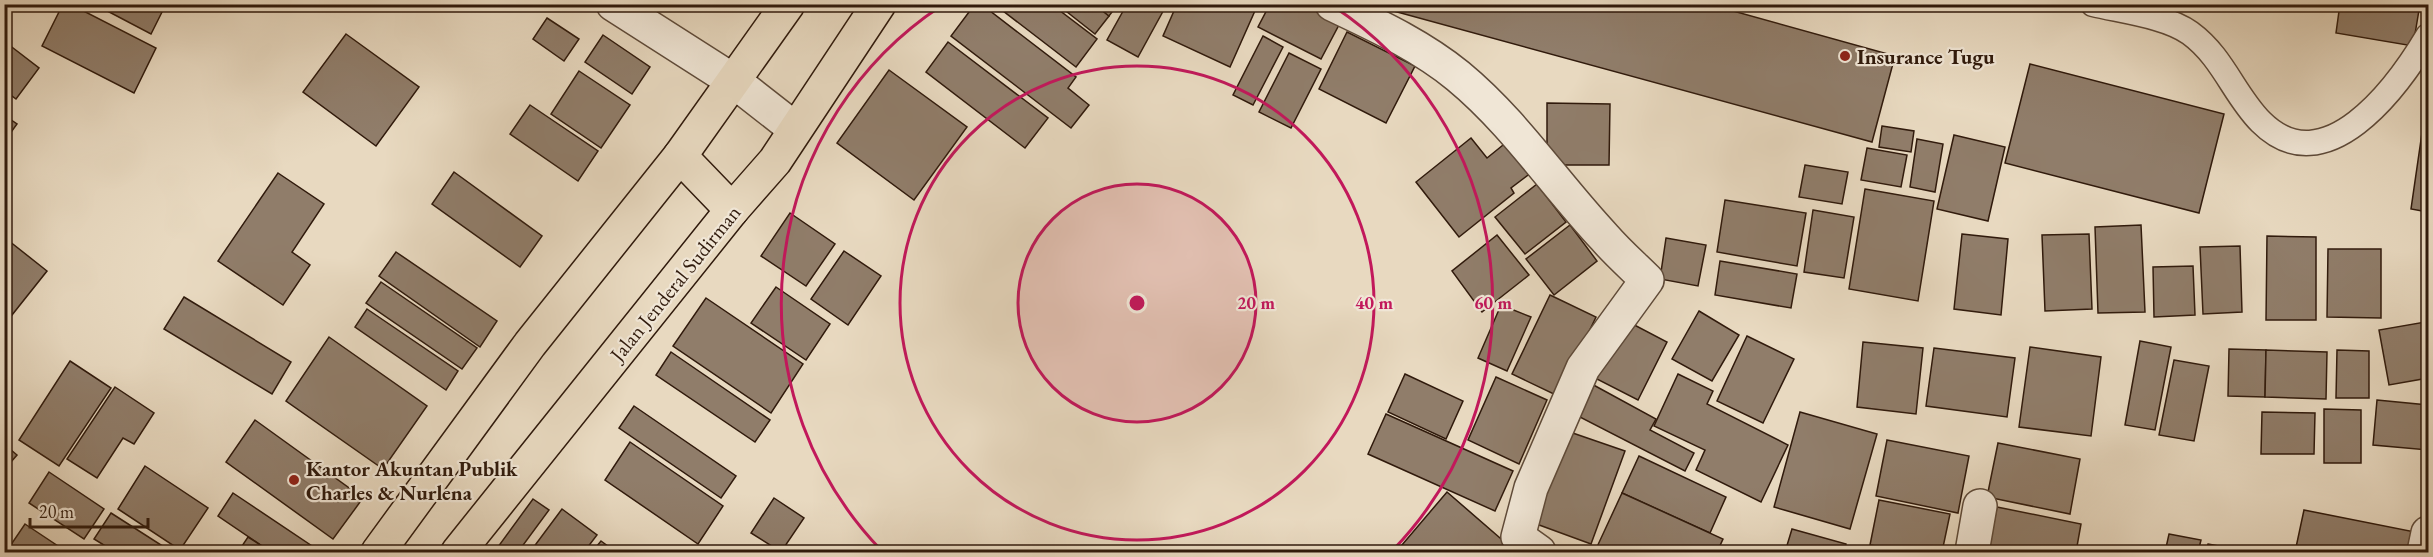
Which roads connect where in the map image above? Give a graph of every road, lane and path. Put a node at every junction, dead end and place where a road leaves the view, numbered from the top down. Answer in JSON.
{"nodes":[{"id":1,"x":613,"y":4,"type":"edge"},
{"id":2,"x":788,"y":4,"type":"edge"},
{"id":3,"x":879,"y":4,"type":"edge"},
{"id":4,"x":1332,"y":4,"type":"edge"},
{"id":5,"x":2093,"y":4,"type":"edge"},
{"id":6,"x":2171,"y":14,"type":"edge"},
{"id":7,"x":2428,"y":36,"type":"edge"},
{"id":8,"x":735,"y":82,"type":"junction"},
{"id":9,"x":795,"y":129,"type":"junction"},
{"id":10,"x":680,"y":156,"type":"junction"},
{"id":11,"x":732,"y":210,"type":"junction"},
{"id":12,"x":1980,"y":506,"type":"dead end"},
{"id":13,"x":2428,"y":533,"type":"edge"},
{"id":14,"x":378,"y":552,"type":"edge"},
{"id":15,"x":458,"y":552,"type":"edge"},
{"id":16,"x":1539,"y":552,"type":"edge"},
{"id":17,"x":1972,"y":552,"type":"edge"},
{"id":18,"x":2424,"y":552,"type":"edge"}],
"edges":[{"from":1,"to":8,"type":"street"},
{"from":2,"to":8,"type":"highway"},
{"from":3,"to":9,"type":"highway","name":"Jalan Jenderal Sudirman"},
{"from":4,"to":16,"type":"street"},
{"from":5,"to":6,"type":"lane"},
{"from":6,"to":7,"type":"lane"},
{"from":8,"to":9,"type":"street"},
{"from":8,"to":10,"type":"highway"},
{"from":9,"to":11,"type":"highway","name":"Jalan Jenderal Sudirman"},
{"from":10,"to":11,"type":"highway"},
{"from":10,"to":14,"type":"highway"},
{"from":11,"to":15,"type":"highway","name":"Jalan Jenderal Sudirman"},
{"from":12,"to":17,"type":"street"},
{"from":13,"to":18,"type":"street"}]}
